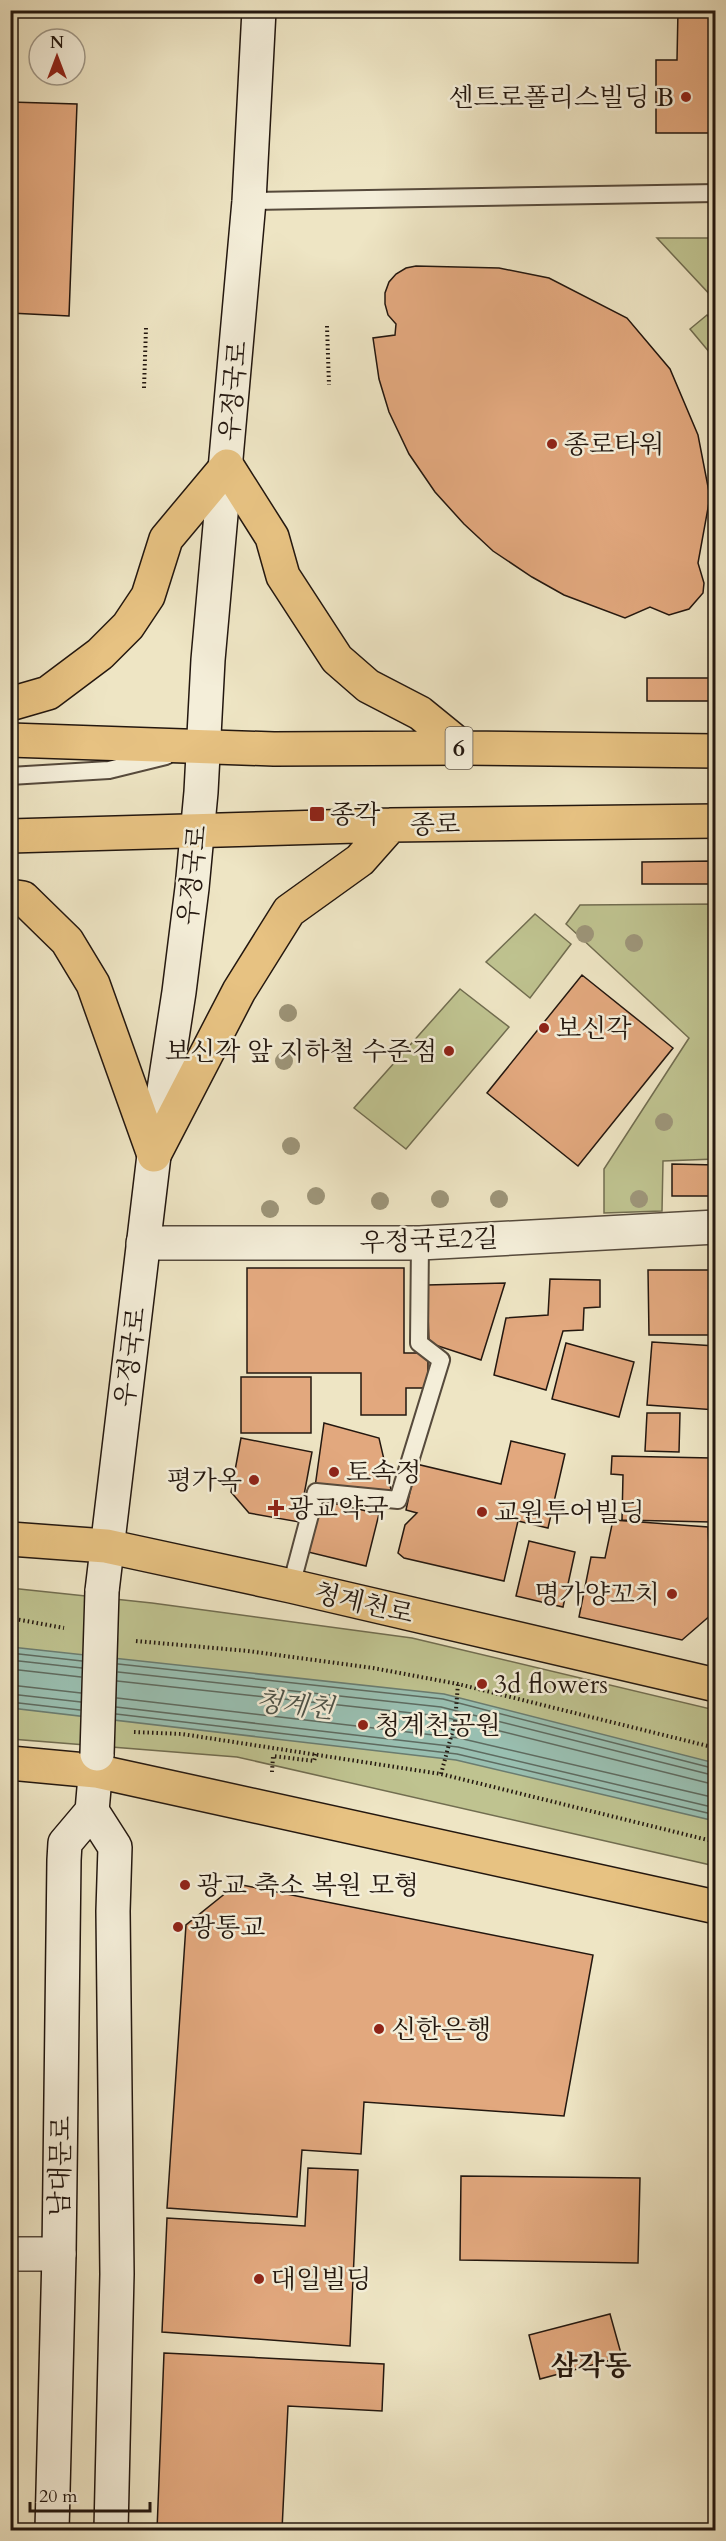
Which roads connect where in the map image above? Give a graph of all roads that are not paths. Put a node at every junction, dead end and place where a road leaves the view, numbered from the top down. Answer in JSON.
{"nodes":[{"id":1,"x":259,"y":10,"type":"edge"},
{"id":2,"x":716,"y":193,"type":"edge"},
{"id":3,"x":249,"y":201,"type":"junction"},
{"id":4,"x":227,"y":466,"type":"junction"},
{"id":5,"x":10,"y":704,"type":"edge"},
{"id":6,"x":10,"y":740,"type":"edge"},
{"id":7,"x":202,"y":747,"type":"junction"},
{"id":8,"x":463,"y":748,"type":"junction"},
{"id":9,"x":716,"y":751,"type":"edge"},
{"id":10,"x":10,"y":776,"type":"edge"},
{"id":11,"x":716,"y":821,"type":"edge"},
{"id":12,"x":392,"y":825,"type":"junction"},
{"id":13,"x":196,"y":831,"type":"junction"},
{"id":14,"x":10,"y":836,"type":"edge"},
{"id":15,"x":10,"y":896,"type":"edge"},
{"id":16,"x":154,"y":1155,"type":"junction"},
{"id":17,"x":716,"y":1227,"type":"edge"},
{"id":18,"x":143,"y":1243,"type":"junction"},
{"id":19,"x":420,"y":1243,"type":"junction"},
{"id":20,"x":10,"y":1539,"type":"edge"},
{"id":21,"x":106,"y":1546,"type":"junction"},
{"id":22,"x":291,"y":1586,"type":"junction"},
{"id":23,"x":716,"y":1685,"type":"edge"},
{"id":24,"x":10,"y":1763,"type":"edge"},
{"id":25,"x":97,"y":1763,"type":"junction"},
{"id":26,"x":92,"y":1811,"type":"junction"},
{"id":27,"x":716,"y":1907,"type":"edge"},
{"id":28,"x":10,"y":2254,"type":"edge"},
{"id":29,"x":59,"y":2254,"type":"junction"},
{"id":30,"x":52,"y":2530,"type":"edge"},
{"id":31,"x":111,"y":2530,"type":"edge"}],
"edges":[{"from":1,"to":3,"type":"main road","name":"우정국로"},
{"from":2,"to":3,"type":"lane"},
{"from":3,"to":4,"type":"main road","name":"우정국로"},
{"from":4,"to":5,"type":"main road"},
{"from":4,"to":7,"type":"main road","name":"우정국로"},
{"from":4,"to":8,"type":"main road"},
{"from":6,"to":7,"type":"main road","number":"6"},
{"from":7,"to":8,"type":"main road","number":"6"},
{"from":7,"to":10,"type":"lane"},
{"from":7,"to":13,"type":"main road","name":"우정국로"},
{"from":8,"to":9,"type":"main road","number":"6"},
{"from":11,"to":12,"type":"main road","name":"종로"},
{"from":12,"to":13,"type":"main road","name":"종로"},
{"from":12,"to":16,"type":"main road"},
{"from":13,"to":14,"type":"main road","name":"종로"},
{"from":13,"to":16,"type":"main road","name":"우정국로"},
{"from":15,"to":16,"type":"main road"},
{"from":16,"to":18,"type":"main road","name":"우정국로"},
{"from":17,"to":19,"type":"main road","name":"우정국로2길"},
{"from":18,"to":19,"type":"main road","name":"우정국로2길"},
{"from":18,"to":21,"type":"main road","name":"우정국로"},
{"from":19,"to":22,"type":"lane"},
{"from":20,"to":21,"type":"main road","name":"청계천로"},
{"from":21,"to":22,"type":"main road","name":"청계천로"},
{"from":21,"to":25,"type":"main road","bridge":true},
{"from":22,"to":23,"type":"main road","name":"청계천로"},
{"from":24,"to":25,"type":"main road"},
{"from":25,"to":26,"type":"main road"},
{"from":25,"to":27,"type":"main road"},
{"from":26,"to":29,"type":"main road","name":"남대문로"},
{"from":26,"to":31,"type":"main road"},
{"from":28,"to":29,"type":"main road"},
{"from":29,"to":30,"type":"main road","name":"남대문로"}]}
